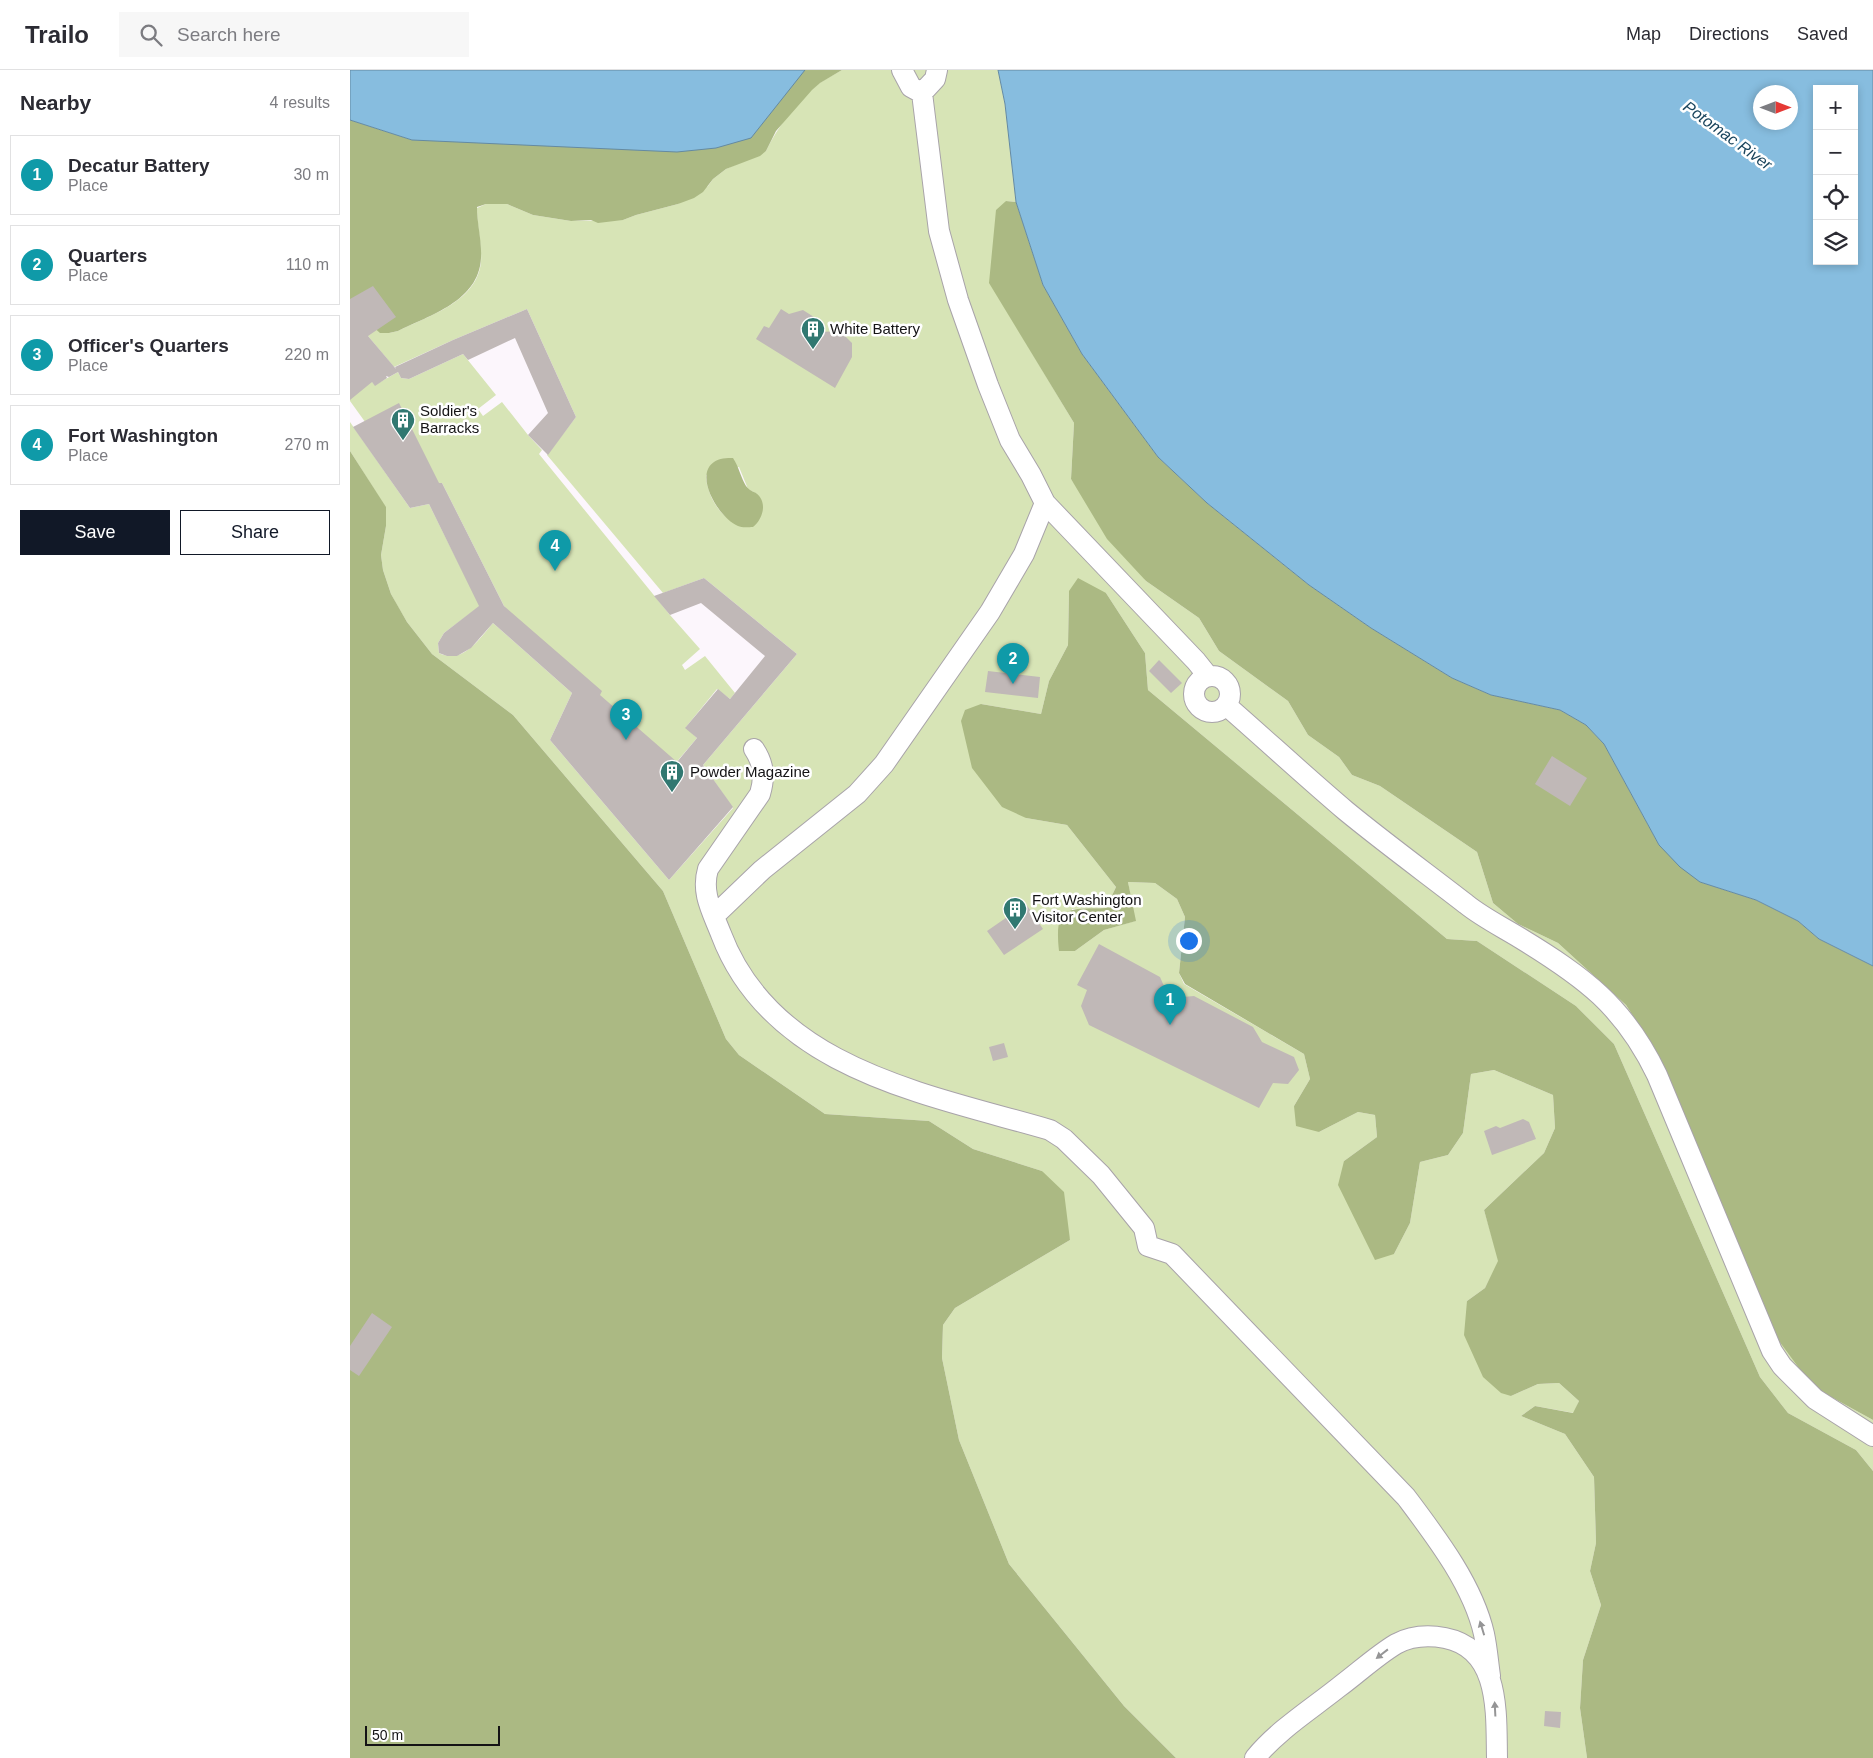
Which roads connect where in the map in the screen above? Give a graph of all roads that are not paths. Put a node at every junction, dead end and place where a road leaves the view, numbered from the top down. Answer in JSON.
{"nodes":[{"id":1,"x":902,"y":70,"type":"edge"},
{"id":2,"x":937,"y":70,"type":"edge"},
{"id":3,"x":922,"y":93,"type":"junction"},
{"id":4,"x":1045,"y":502,"type":"junction"},
{"id":5,"x":1208,"y":676,"type":"junction"},
{"id":6,"x":1227,"y":706,"type":"junction"},
{"id":7,"x":754,"y":749,"type":"dead end"},
{"id":8,"x":714,"y":916,"type":"junction"},
{"id":9,"x":1873,"y":1436,"type":"edge"},
{"id":10,"x":1490,"y":1676,"type":"junction"},
{"id":11,"x":1255,"y":1758,"type":"edge"},
{"id":12,"x":1497,"y":1758,"type":"edge"}],
"edges":[{"from":1,"to":3,"type":"lane"},
{"from":2,"to":3,"type":"lane"},
{"from":3,"to":4,"type":"lane"},
{"from":4,"to":5,"type":"lane"},
{"from":4,"to":8,"type":"lane"},
{"from":5,"to":6,"type":"lane"},
{"from":5,"to":6,"type":"lane"},
{"from":6,"to":9,"type":"lane"},
{"from":7,"to":8,"type":"lane"},
{"from":10,"to":8,"type":"lane","one_way":true},
{"from":10,"to":11,"type":"lane","one_way":true},
{"from":12,"to":10,"type":"lane","one_way":true}]}
